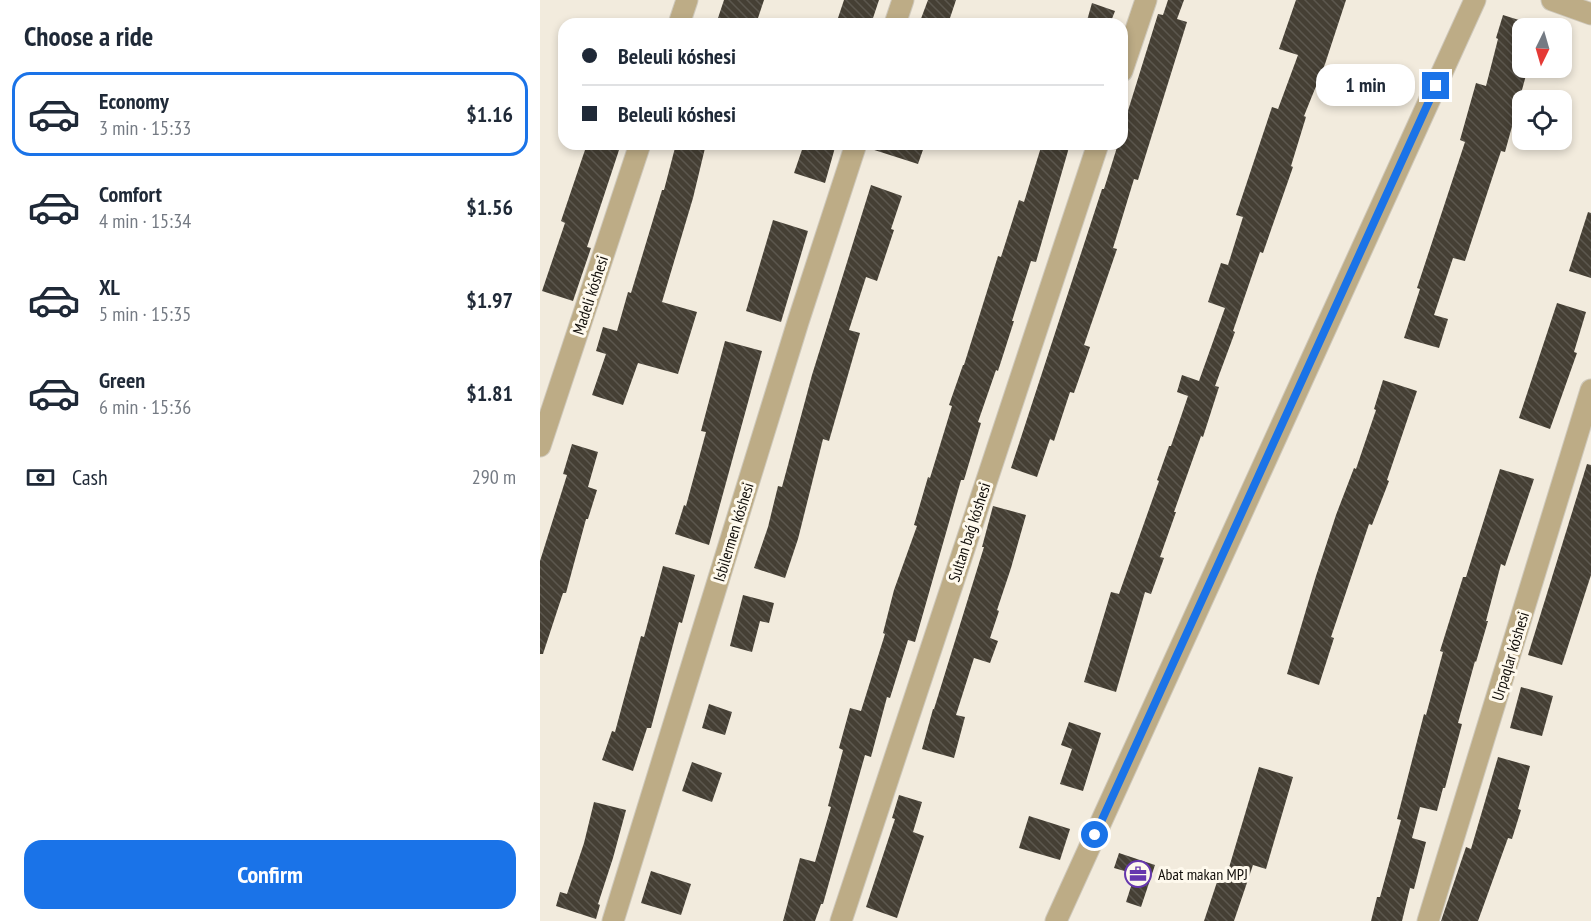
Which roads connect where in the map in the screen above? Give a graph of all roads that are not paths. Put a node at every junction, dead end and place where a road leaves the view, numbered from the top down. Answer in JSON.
{"nodes":[{"id":1,"x":687,"y":0,"type":"edge"},
{"id":2,"x":903,"y":0,"type":"edge"},
{"id":3,"x":1146,"y":0,"type":"edge"},
{"id":4,"x":1475,"y":0,"type":"edge"},
{"id":5,"x":1552,"y":0,"type":"edge"},
{"id":6,"x":1591,"y":14,"type":"edge"},
{"id":7,"x":682,"y":18,"type":"edge"},
{"id":8,"x":897,"y":18,"type":"edge"},
{"id":9,"x":1128,"y":53,"type":"edge"},
{"id":10,"x":638,"y":150,"type":"edge"},
{"id":11,"x":854,"y":150,"type":"edge"},
{"id":12,"x":1096,"y":150,"type":"edge"},
{"id":13,"x":1591,"y":390,"type":"edge"},
{"id":14,"x":540,"y":446,"type":"edge"},
{"id":15,"x":613,"y":921,"type":"edge"},
{"id":16,"x":841,"y":921,"type":"edge"},
{"id":17,"x":1056,"y":921,"type":"edge"},
{"id":18,"x":1428,"y":921,"type":"edge"}],
"edges":[{"from":1,"to":7,"type":"street"},
{"from":2,"to":8,"type":"street"},
{"from":3,"to":9,"type":"street"},
{"from":4,"to":17,"type":"street"},
{"from":5,"to":6,"type":"street"},
{"from":10,"to":14,"type":"street","name":"Madeli kóshesi"},
{"from":11,"to":15,"type":"street","name":"Isbilermen kóshesi"},
{"from":12,"to":16,"type":"street","name":"Sultan baǵ kóshesi"},
{"from":13,"to":18,"type":"street","name":"Urpaqlar kóshesi"}]}
